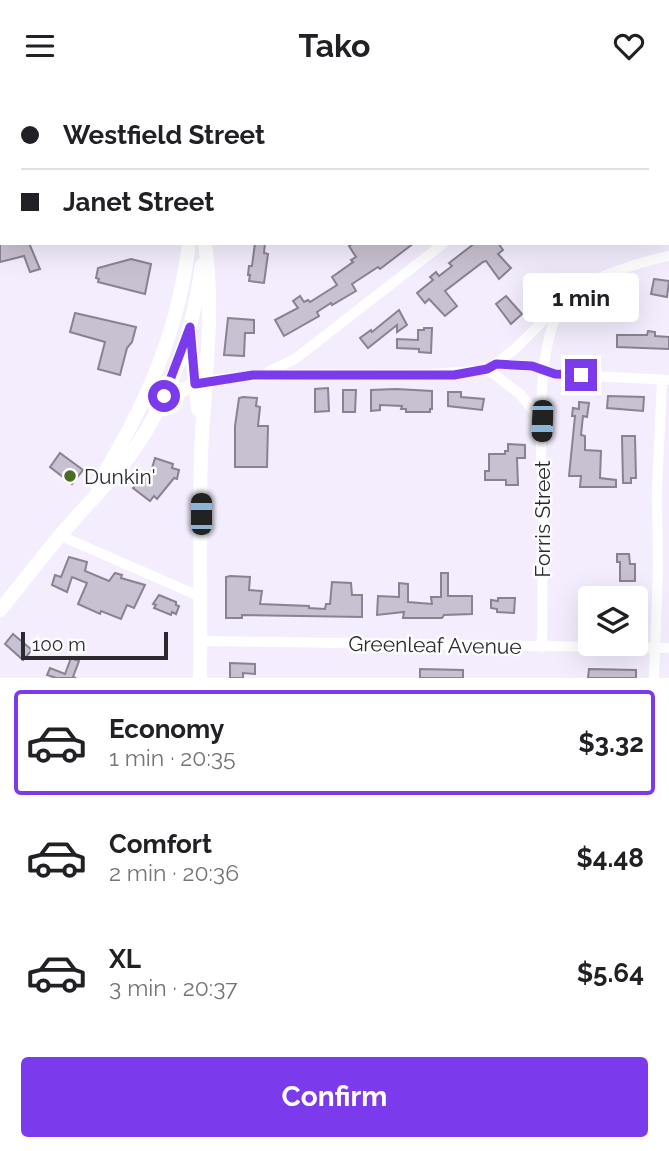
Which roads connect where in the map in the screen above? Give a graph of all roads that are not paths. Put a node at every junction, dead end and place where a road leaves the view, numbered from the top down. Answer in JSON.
{"nodes":[{"id":1,"x":188,"y":245,"type":"edge"},
{"id":2,"x":205,"y":245,"type":"edge"},
{"id":3,"x":205,"y":245,"type":"edge"},
{"id":4,"x":441,"y":245,"type":"edge"},
{"id":5,"x":669,"y":256,"type":"edge"},
{"id":6,"x":564,"y":302,"type":"junction"},
{"id":7,"x":190,"y":327,"type":"junction"},
{"id":8,"x":491,"y":367,"type":"junction"},
{"id":9,"x":544,"y":372,"type":"junction"},
{"id":10,"x":253,"y":375,"type":"junction"},
{"id":11,"x":665,"y":379,"type":"edge"},
{"id":12,"x":201,"y":382,"type":"junction"},
{"id":13,"x":153,"y":416,"type":"junction"},
{"id":14,"x":542,"y":421,"type":"junction"},
{"id":15,"x":80,"y":513,"type":"junction"},
{"id":16,"x":61,"y":536,"type":"junction"},
{"id":17,"x":201,"y":597,"type":"junction"},
{"id":18,"x":0,"y":610,"type":"edge"},
{"id":19,"x":201,"y":641,"type":"junction"},
{"id":20,"x":542,"y":647,"type":"junction"},
{"id":21,"x":655,"y":647,"type":"junction"},
{"id":22,"x":669,"y":647,"type":"edge"},
{"id":23,"x":201,"y":678,"type":"edge"},
{"id":24,"x":654,"y":678,"type":"edge"}],
"edges":[{"from":1,"to":15,"type":"main road"},
{"from":2,"to":7,"type":"main road"},
{"from":3,"to":12,"type":"main road"},
{"from":4,"to":10,"type":"street"},
{"from":5,"to":6,"type":"street"},
{"from":6,"to":8,"type":"street"},
{"from":6,"to":9,"type":"street","name":"Forris Street"},
{"from":7,"to":12,"type":"main road"},
{"from":7,"to":13,"type":"main road"},
{"from":8,"to":9,"type":"street"},
{"from":8,"to":10,"type":"street"},
{"from":8,"to":14,"type":"street"},
{"from":9,"to":11,"type":"street"},
{"from":9,"to":14,"type":"street","name":"Forris Street"},
{"from":10,"to":12,"type":"street"},
{"from":11,"to":21,"type":"street"},
{"from":12,"to":13,"type":"main road"},
{"from":12,"to":17,"type":"main road"},
{"from":13,"to":15,"type":"main road"},
{"from":14,"to":20,"type":"street","name":"Forris Street"},
{"from":15,"to":16,"type":"main road"},
{"from":16,"to":17,"type":"street"},
{"from":16,"to":18,"type":"main road"},
{"from":17,"to":19,"type":"main road"},
{"from":19,"to":20,"type":"street","name":"Greenleaf Avenue"},
{"from":19,"to":23,"type":"main road"},
{"from":20,"to":21,"type":"street","name":"Greenleaf Avenue"},
{"from":21,"to":22,"type":"street","name":"Greenleaf Avenue"},
{"from":21,"to":24,"type":"street"}]}
